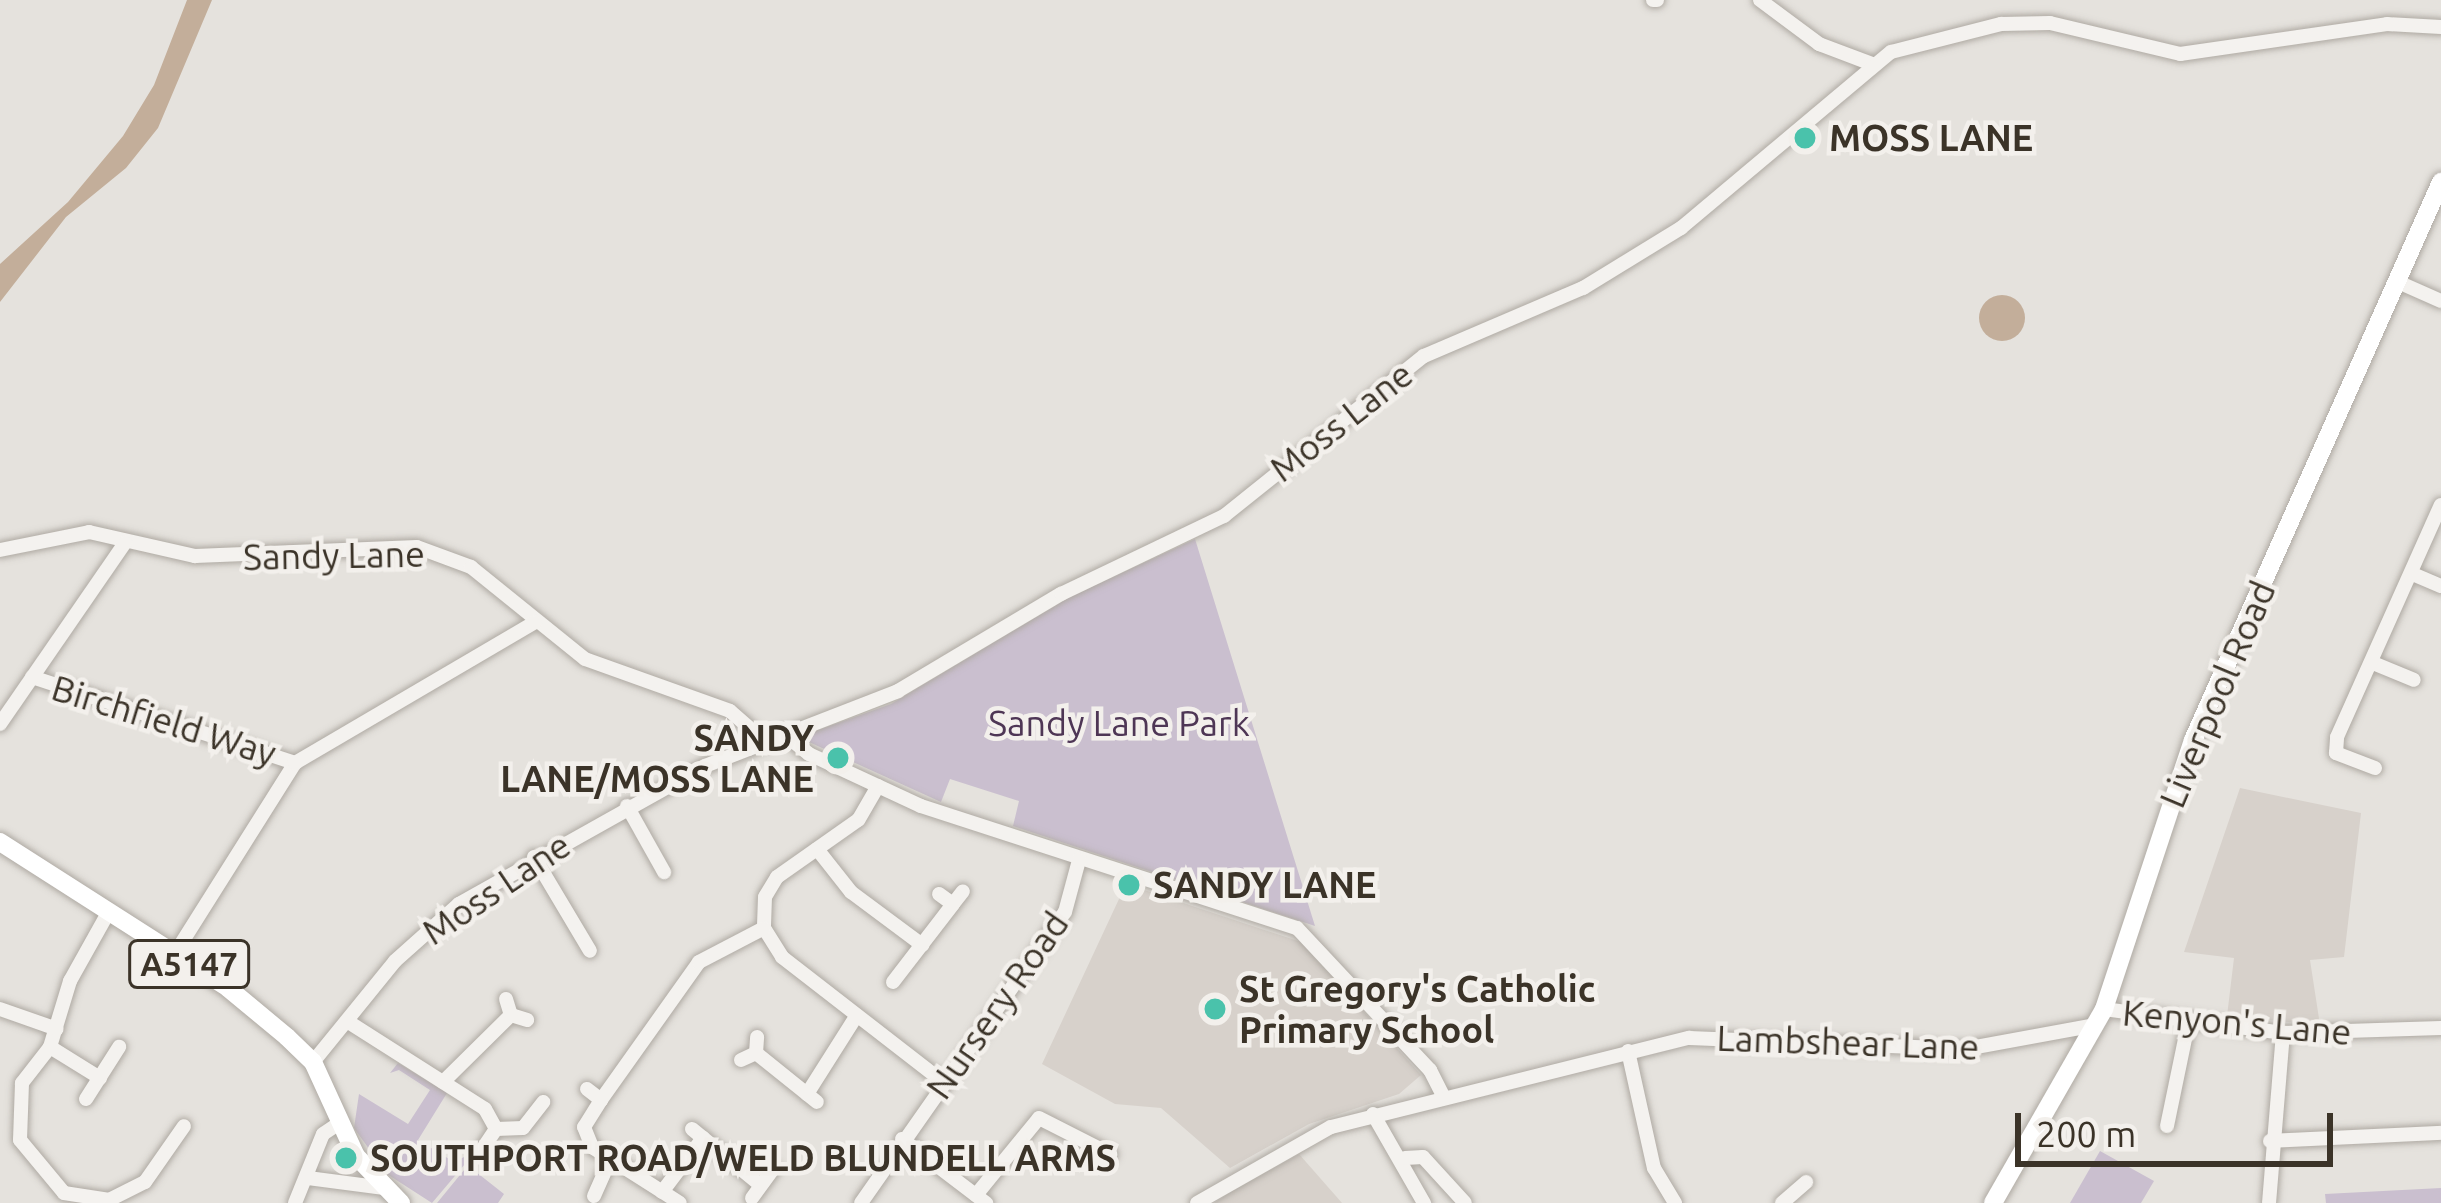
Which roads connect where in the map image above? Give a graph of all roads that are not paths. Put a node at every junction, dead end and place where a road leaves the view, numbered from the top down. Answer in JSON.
{"nodes":[{"id":1,"x":1760,"y":0,"type":"edge"},
{"id":2,"x":2441,"y":26,"type":"edge"},
{"id":3,"x":1872,"y":64,"type":"junction"},
{"id":4,"x":2441,"y":182,"type":"edge"},
{"id":5,"x":2398,"y":282,"type":"junction"},
{"id":6,"x":2441,"y":301,"type":"edge"},
{"id":7,"x":2441,"y":505,"type":"edge"},
{"id":8,"x":125,"y":542,"type":"junction"},
{"id":9,"x":0,"y":550,"type":"edge"},
{"id":10,"x":2415,"y":575,"type":"junction"},
{"id":11,"x":2441,"y":586,"type":"edge"},
{"id":12,"x":535,"y":622,"type":"junction"},
{"id":13,"x":2373,"y":663,"type":"junction"},
{"id":14,"x":32,"y":677,"type":"junction"},
{"id":15,"x":2414,"y":680,"type":"dead end"},
{"id":16,"x":0,"y":724,"type":"edge"},
{"id":17,"x":783,"y":733,"type":"junction"},
{"id":18,"x":763,"y":739,"type":"junction"},
{"id":19,"x":295,"y":763,"type":"junction"},
{"id":20,"x":2375,"y":768,"type":"dead end"},
{"id":21,"x":878,"y":786,"type":"junction"},
{"id":22,"x":627,"y":806,"type":"junction"},
{"id":23,"x":0,"y":842,"type":"edge"},
{"id":24,"x":818,"y":850,"type":"junction"},
{"id":25,"x":534,"y":857,"type":"junction"},
{"id":26,"x":1079,"y":860,"type":"junction"},
{"id":27,"x":664,"y":872,"type":"dead end"},
{"id":28,"x":940,"y":894,"type":"dead end"},
{"id":29,"x":108,"y":913,"type":"junction"},
{"id":30,"x":764,"y":928,"type":"junction"},
{"id":31,"x":922,"y":945,"type":"junction"},
{"id":32,"x":590,"y":951,"type":"dead end"},
{"id":33,"x":175,"y":955,"type":"junction"},
{"id":34,"x":893,"y":982,"type":"dead end"},
{"id":35,"x":506,"y":999,"type":"dead end"},
{"id":36,"x":0,"y":1009,"type":"edge"},
{"id":37,"x":856,"y":1015,"type":"junction"},
{"id":38,"x":2100,"y":1017,"type":"junction"},
{"id":39,"x":2189,"y":1020,"type":"junction"},
{"id":40,"x":350,"y":1023,"type":"junction"},
{"id":41,"x":2441,"y":1028,"type":"edge"},
{"id":42,"x":57,"y":1029,"type":"junction"},
{"id":43,"x":2283,"y":1033,"type":"junction"},
{"id":44,"x":50,"y":1047,"type":"junction"},
{"id":45,"x":119,"y":1047,"type":"dead end"},
{"id":46,"x":1628,"y":1051,"type":"junction"},
{"id":47,"x":741,"y":1060,"type":"dead end"},
{"id":48,"x":313,"y":1062,"type":"junction"},
{"id":49,"x":100,"y":1078,"type":"junction"},
{"id":50,"x":443,"y":1082,"type":"junction"},
{"id":51,"x":943,"y":1082,"type":"junction"},
{"id":52,"x":586,"y":1089,"type":"dead end"},
{"id":53,"x":1442,"y":1094,"type":"junction"},
{"id":54,"x":86,"y":1099,"type":"dead end"},
{"id":55,"x":601,"y":1100,"type":"junction"},
{"id":56,"x":548,"y":1102,"type":"dead end"},
{"id":57,"x":1373,"y":1114,"type":"junction"},
{"id":58,"x":338,"y":1124,"type":"junction"},
{"id":59,"x":2167,"y":1126,"type":"dead end"},
{"id":60,"x":496,"y":1130,"type":"junction"},
{"id":61,"x":2441,"y":1132,"type":"edge"},
{"id":62,"x":183,"y":1138,"type":"dead end"},
{"id":63,"x":902,"y":1139,"type":"junction"},
{"id":64,"x":2270,"y":1141,"type":"junction"},
{"id":65,"x":481,"y":1150,"type":"dead end"},
{"id":66,"x":1405,"y":1158,"type":"junction"},
{"id":67,"x":609,"y":1162,"type":"junction"},
{"id":68,"x":1090,"y":1163,"type":"dead end"},
{"id":69,"x":773,"y":1169,"type":"dead end"},
{"id":70,"x":308,"y":1178,"type":"junction"},
{"id":71,"x":1806,"y":1182,"type":"dead end"},
{"id":72,"x":384,"y":1188,"type":"junction"},
{"id":73,"x":662,"y":1192,"type":"junction"},
{"id":74,"x":594,"y":1196,"type":"dead end"},
{"id":75,"x":981,"y":1199,"type":"edge"},
{"id":76,"x":109,"y":1201,"type":"edge"},
{"id":77,"x":295,"y":1203,"type":"edge"},
{"id":78,"x":401,"y":1203,"type":"edge"},
{"id":79,"x":680,"y":1203,"type":"edge"},
{"id":80,"x":861,"y":1203,"type":"edge"},
{"id":81,"x":1197,"y":1203,"type":"edge"},
{"id":82,"x":1424,"y":1203,"type":"edge"},
{"id":83,"x":1465,"y":1203,"type":"edge"},
{"id":84,"x":1675,"y":1203,"type":"edge"},
{"id":85,"x":1782,"y":1203,"type":"edge"},
{"id":86,"x":1993,"y":1203,"type":"edge"},
{"id":87,"x":2269,"y":1203,"type":"edge"}],
"edges":[{"from":1,"to":3,"type":"street"},
{"from":2,"to":3,"type":"street","name":"Moss Lane"},
{"from":3,"to":17,"type":"street","name":"Moss Lane"},
{"from":4,"to":5,"type":"main road","name":"Liverpool Road"},
{"from":5,"to":6,"type":"street"},
{"from":5,"to":38,"type":"main road","name":"Liverpool Road"},
{"from":7,"to":10,"type":"street"},
{"from":8,"to":9,"type":"street","name":"Sandy Lane"},
{"from":8,"to":12,"type":"street","name":"Sandy Lane"},
{"from":8,"to":14,"type":"street"},
{"from":10,"to":11,"type":"street"},
{"from":10,"to":13,"type":"street"},
{"from":12,"to":18,"type":"street","name":"Sandy Lane"},
{"from":12,"to":19,"type":"street"},
{"from":13,"to":15,"type":"street"},
{"from":13,"to":20,"type":"street"},
{"from":14,"to":16,"type":"street"},
{"from":14,"to":19,"type":"street","name":"Birchfield Way"},
{"from":17,"to":18,"type":"street","name":"Moss Lane"},
{"from":17,"to":21,"type":"street"},
{"from":18,"to":22,"type":"street","name":"Moss Lane"},
{"from":19,"to":33,"type":"street"},
{"from":21,"to":24,"type":"street"},
{"from":21,"to":26,"type":"street"},
{"from":22,"to":25,"type":"street","name":"Moss Lane"},
{"from":22,"to":27,"type":"street"},
{"from":23,"to":29,"type":"main road","number":"A5147"},
{"from":24,"to":30,"type":"street"},
{"from":24,"to":31,"type":"street"},
{"from":25,"to":32,"type":"street"},
{"from":25,"to":40,"type":"street","name":"Moss Lane"},
{"from":26,"to":51,"type":"street","name":"Nursery Road"},
{"from":26,"to":53,"type":"street"},
{"from":28,"to":31,"type":"street"},
{"from":29,"to":33,"type":"main road","number":"A5147"},
{"from":29,"to":42,"type":"street"},
{"from":30,"to":37,"type":"street"},
{"from":30,"to":55,"type":"street"},
{"from":31,"to":34,"type":"street"},
{"from":33,"to":48,"type":"main road","number":"A5147"},
{"from":35,"to":50,"type":"street"},
{"from":36,"to":42,"type":"street"},
{"from":37,"to":47,"type":"street"},
{"from":37,"to":51,"type":"street"},
{"from":38,"to":39,"type":"street","name":"Kenyon's Lane"},
{"from":38,"to":46,"type":"street","name":"Lambshear Lane"},
{"from":38,"to":86,"type":"main road","name":"Liverpool Road"},
{"from":39,"to":43,"type":"street","name":"Kenyon's Lane"},
{"from":39,"to":59,"type":"street"},
{"from":40,"to":48,"type":"street","name":"Moss Lane"},
{"from":40,"to":50,"type":"street"},
{"from":41,"to":43,"type":"street","name":"Kenyon's Lane"},
{"from":42,"to":44,"type":"street"},
{"from":43,"to":64,"type":"street"},
{"from":44,"to":49,"type":"street"},
{"from":44,"to":76,"type":"street"},
{"from":45,"to":49,"type":"street"},
{"from":46,"to":53,"type":"street","name":"Lambshear Lane"},
{"from":46,"to":84,"type":"street"},
{"from":48,"to":58,"type":"main road","number":"A5147"},
{"from":49,"to":54,"type":"street"},
{"from":50,"to":60,"type":"street"},
{"from":51,"to":63,"type":"street","name":"Nursery Road"},
{"from":52,"to":55,"type":"street"},
{"from":53,"to":57,"type":"street","name":"Lambshear Lane"},
{"from":55,"to":67,"type":"street"},
{"from":56,"to":60,"type":"street"},
{"from":57,"to":66,"type":"street"},
{"from":57,"to":81,"type":"street","name":"Lambshear Lane"},
{"from":58,"to":70,"type":"street"},
{"from":58,"to":72,"type":"main road","number":"A5147"},
{"from":60,"to":65,"type":"street"},
{"from":61,"to":64,"type":"street"},
{"from":62,"to":76,"type":"street"},
{"from":63,"to":75,"type":"street"},
{"from":63,"to":80,"type":"street","name":"Nursery Road"},
{"from":64,"to":87,"type":"street"},
{"from":66,"to":82,"type":"street"},
{"from":66,"to":83,"type":"street"},
{"from":67,"to":73,"type":"street"},
{"from":67,"to":74,"type":"street"},
{"from":68,"to":75,"type":"street"},
{"from":69,"to":73,"type":"street"},
{"from":70,"to":72,"type":"street"},
{"from":70,"to":77,"type":"street"},
{"from":71,"to":85,"type":"street"},
{"from":72,"to":78,"type":"main road","number":"A5147"},
{"from":73,"to":79,"type":"street"}]}
